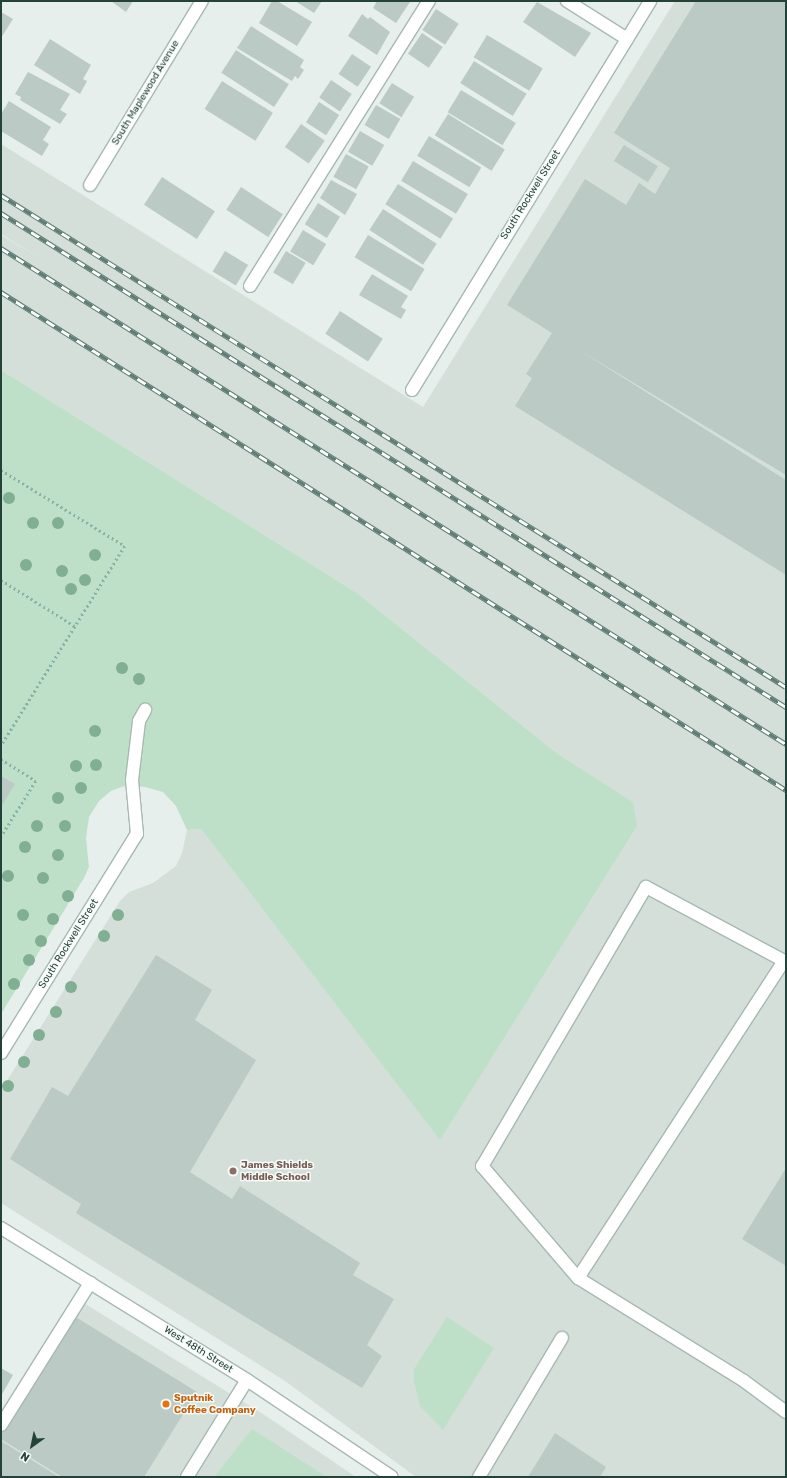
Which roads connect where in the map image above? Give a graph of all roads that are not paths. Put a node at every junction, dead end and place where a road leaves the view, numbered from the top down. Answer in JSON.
{"nodes":[{"id":1,"x":202,"y":1,"type":"edge"},
{"id":2,"x":429,"y":1,"type":"edge"},
{"id":3,"x":567,"y":1,"type":"edge"},
{"id":4,"x":650,"y":1,"type":"edge"},
{"id":5,"x":627,"y":39,"type":"junction"},
{"id":6,"x":90,"y":185,"type":"dead end"},
{"id":7,"x":250,"y":286,"type":"dead end"},
{"id":8,"x":412,"y":390,"type":"dead end"},
{"id":9,"x":145,"y":710,"type":"dead end"},
{"id":10,"x":785,"y":961,"type":"edge"},
{"id":11,"x":1,"y":1053,"type":"edge"},
{"id":12,"x":1,"y":1228,"type":"edge"},
{"id":13,"x":578,"y":1278,"type":"junction"},
{"id":14,"x":90,"y":1283,"type":"junction"},
{"id":15,"x":562,"y":1338,"type":"dead end"},
{"id":16,"x":247,"y":1380,"type":"junction"},
{"id":17,"x":786,"y":1412,"type":"edge"},
{"id":18,"x":1,"y":1425,"type":"edge"},
{"id":19,"x":187,"y":1477,"type":"edge"},
{"id":20,"x":392,"y":1477,"type":"edge"},
{"id":21,"x":479,"y":1477,"type":"edge"}],
"edges":[{"from":1,"to":6,"type":"street","name":"South Maplewood Avenue"},
{"from":2,"to":7,"type":"street"},
{"from":3,"to":5,"type":"street"},
{"from":4,"to":5,"type":"street","name":"South Rockwell Street"},
{"from":5,"to":8,"type":"street","name":"South Rockwell Street"},
{"from":9,"to":11,"type":"street","name":"South Rockwell Street"},
{"from":10,"to":13,"type":"street"},
{"from":10,"to":13,"type":"street"},
{"from":12,"to":14,"type":"street","name":"West 48th Street"},
{"from":13,"to":17,"type":"street"},
{"from":14,"to":16,"type":"street","name":"West 48th Street"},
{"from":14,"to":18,"type":"street"},
{"from":15,"to":21,"type":"street"},
{"from":16,"to":19,"type":"street"},
{"from":16,"to":20,"type":"street","name":"West 48th Street"}]}
